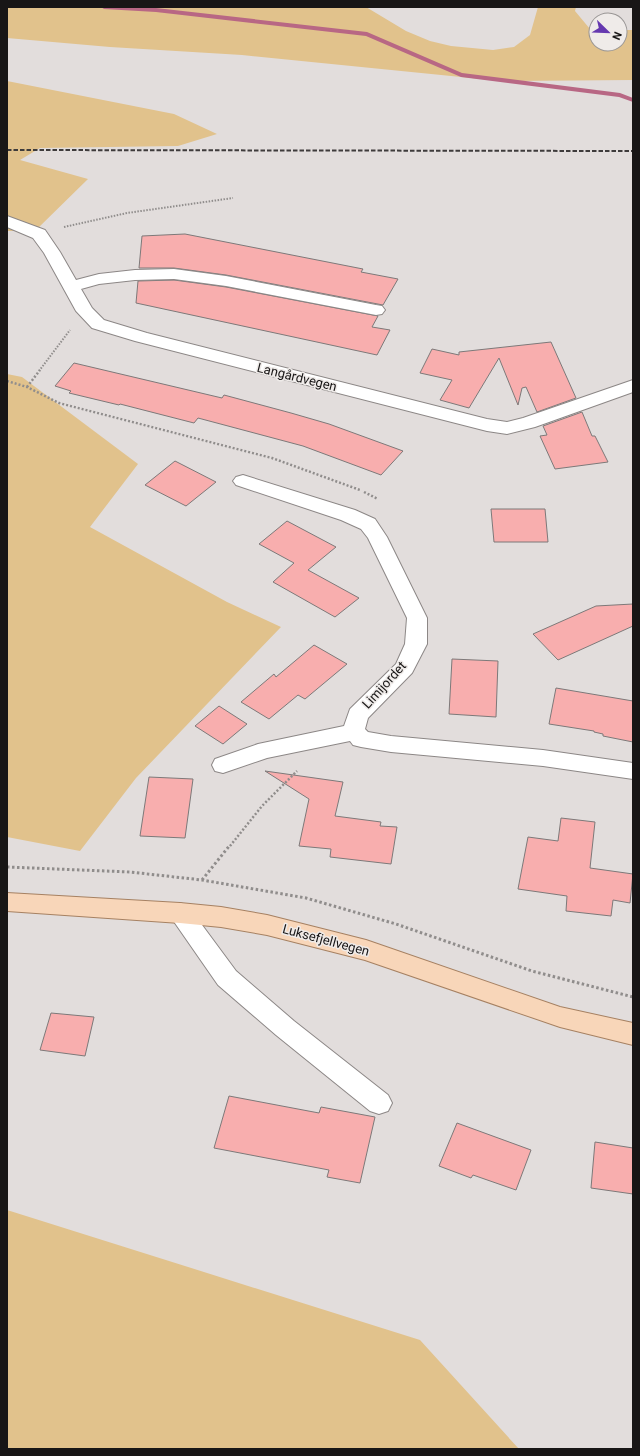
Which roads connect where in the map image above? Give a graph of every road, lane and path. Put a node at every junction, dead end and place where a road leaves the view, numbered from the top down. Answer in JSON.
{"nodes":[{"id":1,"x":232,"y":198,"type":"dead end"},
{"id":2,"x":7,"y":222,"type":"edge"},
{"id":3,"x":38,"y":234,"type":"junction"},
{"id":4,"x":71,"y":286,"type":"junction"},
{"id":5,"x":376,"y":310,"type":"dead end"},
{"id":6,"x":85,"y":311,"type":"junction"},
{"id":7,"x":7,"y":380,"type":"edge"},
{"id":8,"x":633,"y":386,"type":"edge"},
{"id":9,"x":27,"y":387,"type":"junction"},
{"id":10,"x":243,"y":481,"type":"dead end"},
{"id":11,"x":383,"y":503,"type":"dead end"},
{"id":12,"x":354,"y":731,"type":"junction"},
{"id":13,"x":223,"y":765,"type":"dead end"},
{"id":14,"x":301,"y":767,"type":"dead end"},
{"id":15,"x":633,"y":771,"type":"edge"},
{"id":16,"x":202,"y":880,"type":"dead end"},
{"id":17,"x":7,"y":902,"type":"edge"},
{"id":18,"x":180,"y":913,"type":"junction"},
{"id":19,"x":633,"y":1034,"type":"edge"},
{"id":20,"x":379,"y":1103,"type":"dead end"}],
"edges":[{"from":1,"to":3,"type":"path"},
{"from":2,"to":3,"type":"street"},
{"from":3,"to":4,"type":"street","name":"Langårdvegen"},
{"from":4,"to":5,"type":"street"},
{"from":4,"to":6,"type":"street","name":"Langårdvegen"},
{"from":6,"to":8,"type":"street","name":"Langårdvegen"},
{"from":6,"to":9,"type":"path"},
{"from":7,"to":9,"type":"path"},
{"from":9,"to":11,"type":"path"},
{"from":10,"to":12,"type":"street","name":"Limijordet"},
{"from":12,"to":13,"type":"street"},
{"from":12,"to":15,"type":"street"},
{"from":14,"to":16,"type":"path"},
{"from":17,"to":18,"type":"main road","name":"Luksefjellvegen"},
{"from":18,"to":19,"type":"main road","name":"Luksefjellvegen"},
{"from":18,"to":20,"type":"street"}]}
